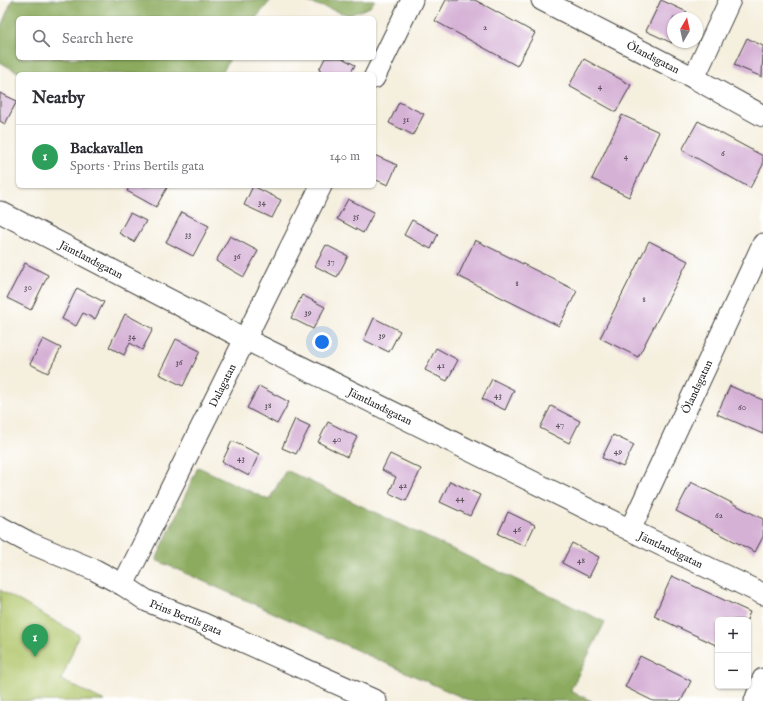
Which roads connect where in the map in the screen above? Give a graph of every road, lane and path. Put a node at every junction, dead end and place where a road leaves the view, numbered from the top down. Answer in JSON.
{"nodes":[{"id":1,"x":412,"y":0,"type":"edge"},
{"id":2,"x":542,"y":0,"type":"edge"},
{"id":3,"x":730,"y":0,"type":"edge"},
{"id":4,"x":376,"y":74,"type":"edge"},
{"id":5,"x":694,"y":78,"type":"junction"},
{"id":6,"x":763,"y":116,"type":"edge"},
{"id":7,"x":320,"y":188,"type":"edge"},
{"id":8,"x":0,"y":212,"type":"edge"},
{"id":9,"x":763,"y":244,"type":"edge"},
{"id":10,"x":245,"y":339,"type":"junction"},
{"id":11,"x":0,"y":527,"type":"edge"},
{"id":12,"x":630,"y":530,"type":"junction"},
{"id":13,"x":124,"y":585,"type":"junction"},
{"id":14,"x":763,"y":594,"type":"edge"},
{"id":15,"x":376,"y":701,"type":"edge"}],
"edges":[{"from":1,"to":4,"type":"street"},
{"from":2,"to":5,"type":"street","name":"Ölandsgatan"},
{"from":3,"to":5,"type":"street"},
{"from":5,"to":6,"type":"street","name":"Ölandsgatan"},
{"from":7,"to":10,"type":"street","name":"Dalagatan"},
{"from":8,"to":10,"type":"street","name":"Jämtlandsgatan"},
{"from":9,"to":12,"type":"street","name":"Ölandsgatan"},
{"from":10,"to":12,"type":"street","name":"Jämtlandsgatan"},
{"from":10,"to":13,"type":"street","name":"Dalagatan"},
{"from":11,"to":13,"type":"street","name":"Prins Bertils gata"},
{"from":12,"to":14,"type":"street","name":"Jämtlandsgatan"},
{"from":13,"to":15,"type":"street","name":"Prins Bertils gata"}]}
